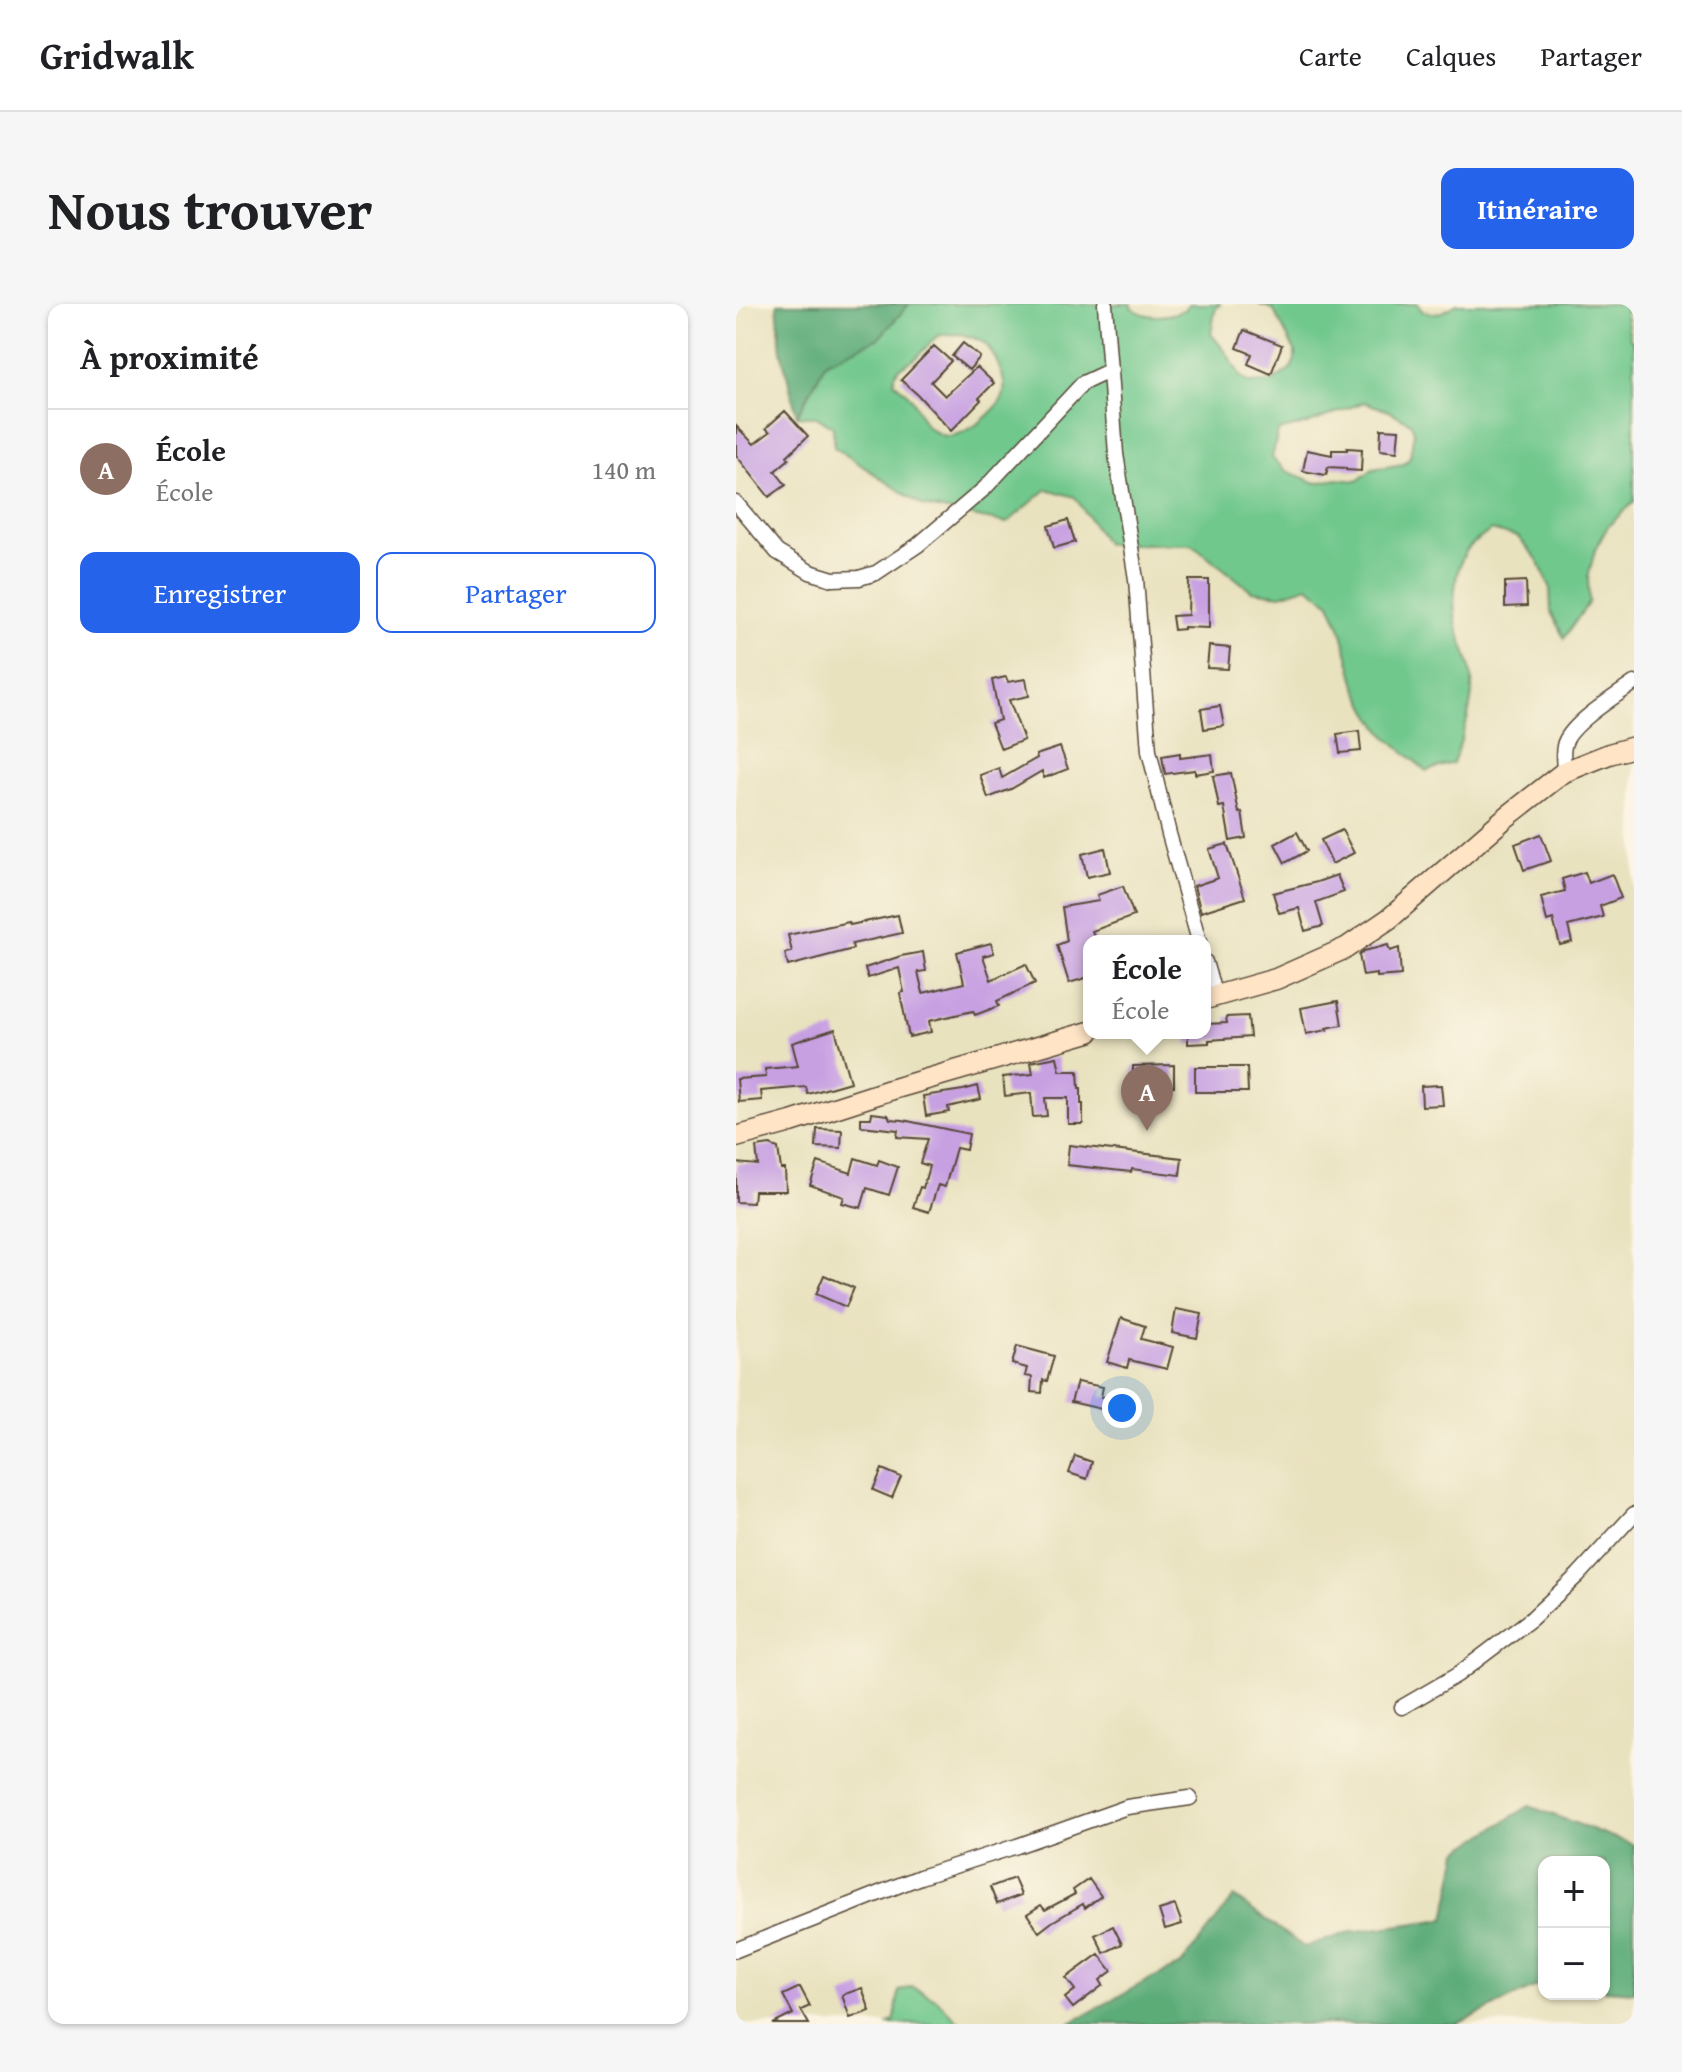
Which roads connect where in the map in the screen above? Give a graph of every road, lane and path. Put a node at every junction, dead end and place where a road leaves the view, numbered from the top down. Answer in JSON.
{"nodes":[{"id":1,"x":1105,"y":304,"type":"edge"},
{"id":2,"x":1111,"y":370,"type":"junction"},
{"id":3,"x":736,"y":503,"type":"edge"},
{"id":4,"x":1634,"y":683,"type":"edge"},
{"id":5,"x":1634,"y":747,"type":"edge"},
{"id":6,"x":1564,"y":772,"type":"junction"},
{"id":7,"x":1197,"y":935,"type":"edge"},
{"id":8,"x":1211,"y":998,"type":"edge"},
{"id":9,"x":1083,"y":1034,"type":"edge"},
{"id":10,"x":736,"y":1137,"type":"edge"},
{"id":11,"x":1634,"y":1514,"type":"edge"},
{"id":12,"x":1402,"y":1707,"type":"dead end"},
{"id":13,"x":1190,"y":1798,"type":"dead end"},
{"id":14,"x":736,"y":1950,"type":"edge"}],
"edges":[{"from":1,"to":2,"type":"street"},
{"from":2,"to":3,"type":"street"},
{"from":2,"to":7,"type":"street"},
{"from":4,"to":6,"type":"street"},
{"from":5,"to":6,"type":"main road"},
{"from":6,"to":8,"type":"main road"},
{"from":9,"to":10,"type":"main road"},
{"from":11,"to":12,"type":"street"},
{"from":13,"to":14,"type":"street"}]}
